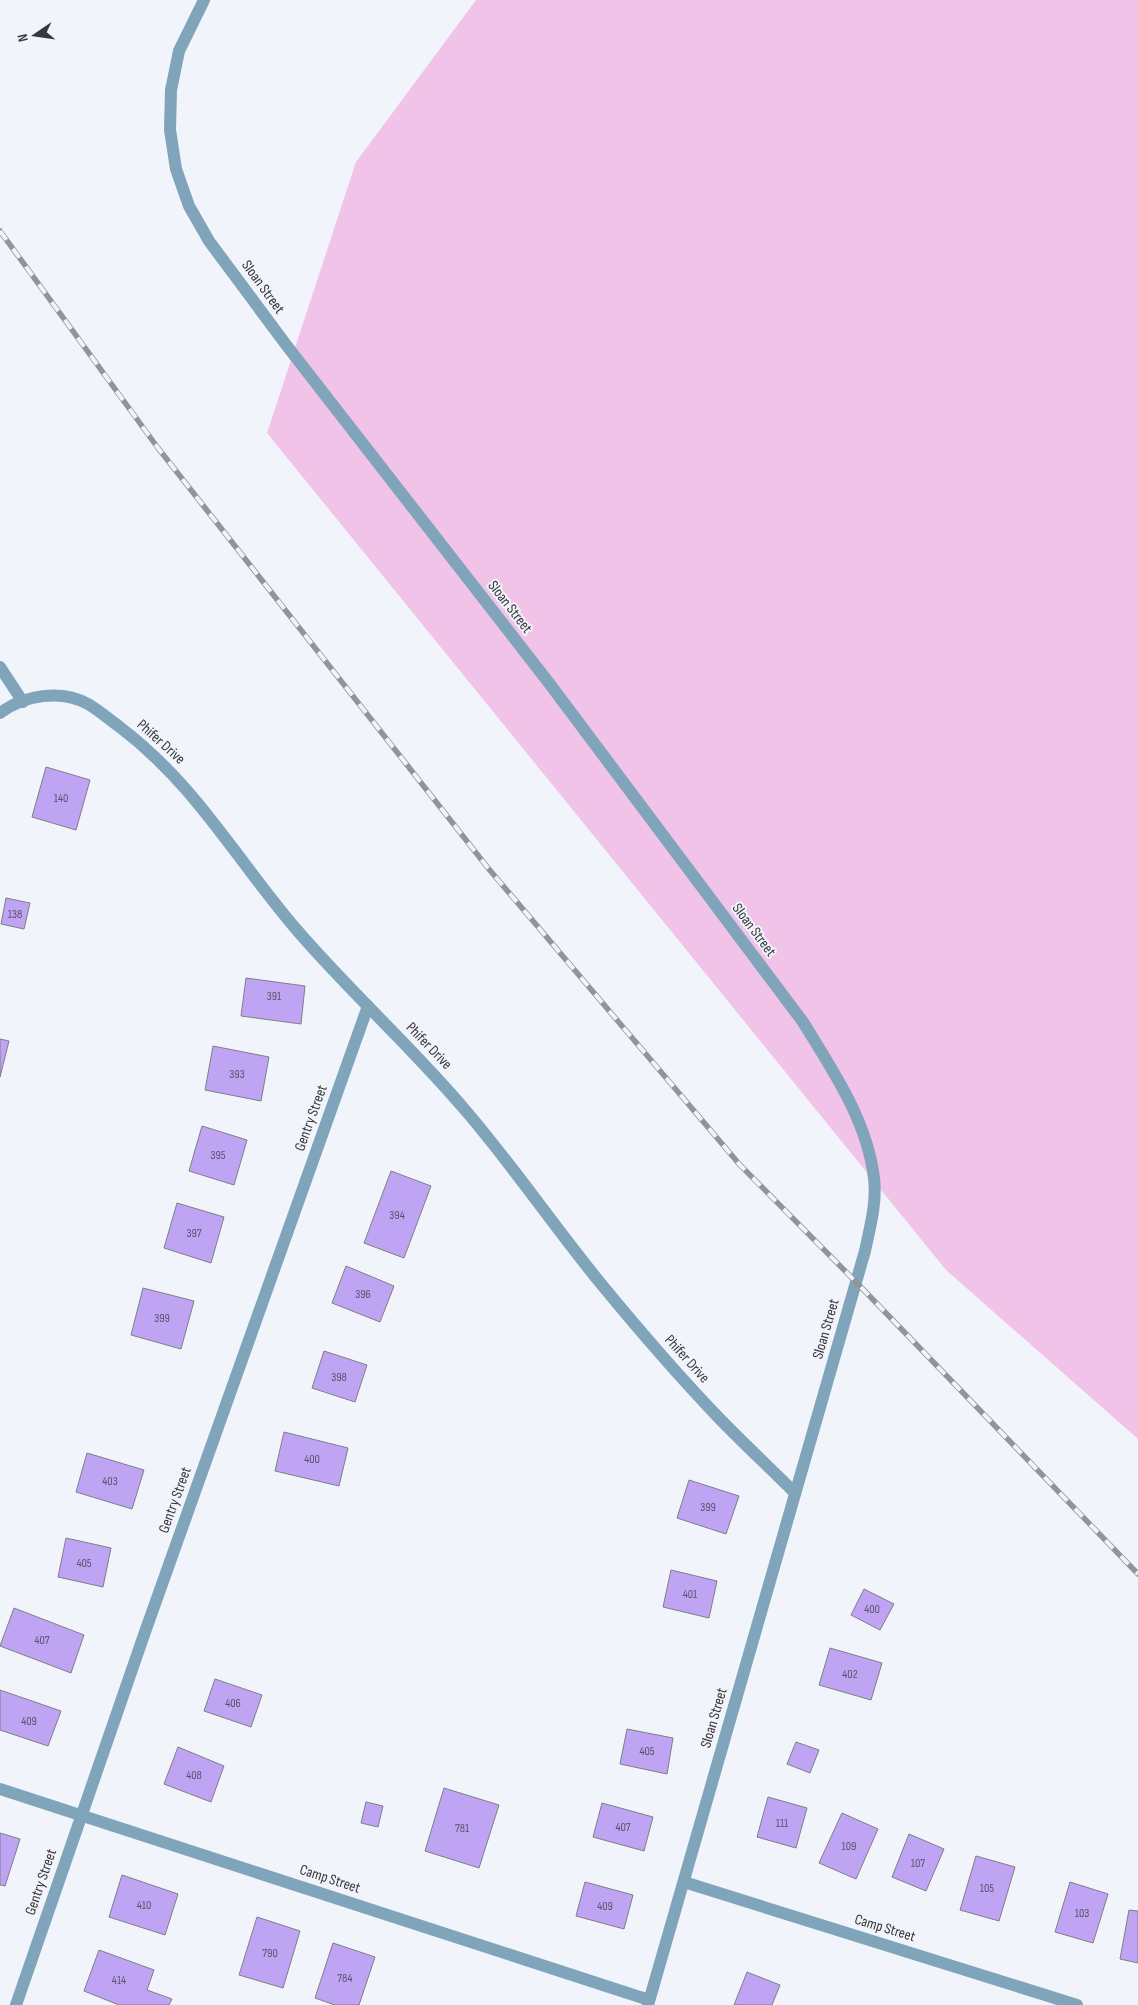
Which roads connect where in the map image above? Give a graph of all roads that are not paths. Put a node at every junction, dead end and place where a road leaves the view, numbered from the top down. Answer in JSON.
{"nodes":[{"id":1,"x":204,"y":0,"type":"edge"},
{"id":2,"x":0,"y":667,"type":"edge"},
{"id":3,"x":23,"y":702,"type":"junction"},
{"id":4,"x":0,"y":714,"type":"edge"},
{"id":5,"x":368,"y":1006,"type":"junction"},
{"id":6,"x":795,"y":1493,"type":"junction"},
{"id":7,"x":0,"y":1789,"type":"edge"},
{"id":8,"x":82,"y":1816,"type":"junction"},
{"id":9,"x":684,"y":1882,"type":"junction"},
{"id":10,"x":648,"y":2002,"type":"edge"},
{"id":11,"x":16,"y":2005,"type":"edge"},
{"id":12,"x":1077,"y":2005,"type":"edge"}],
"edges":[{"from":1,"to":6,"type":"street","name":"Sloan Street"},
{"from":2,"to":3,"type":"street"},
{"from":3,"to":4,"type":"street","name":"Phifer Drive"},
{"from":3,"to":5,"type":"street","name":"Phifer Drive"},
{"from":5,"to":6,"type":"street","name":"Phifer Drive"},
{"from":5,"to":8,"type":"street","name":"Gentry Street"},
{"from":6,"to":9,"type":"street","name":"Sloan Street"},
{"from":7,"to":8,"type":"street","name":"Camp Street"},
{"from":8,"to":10,"type":"street","name":"Camp Street"},
{"from":8,"to":11,"type":"street","name":"Gentry Street"},
{"from":9,"to":10,"type":"street","name":"Sloan Street"},
{"from":9,"to":12,"type":"street","name":"Camp Street"}]}
